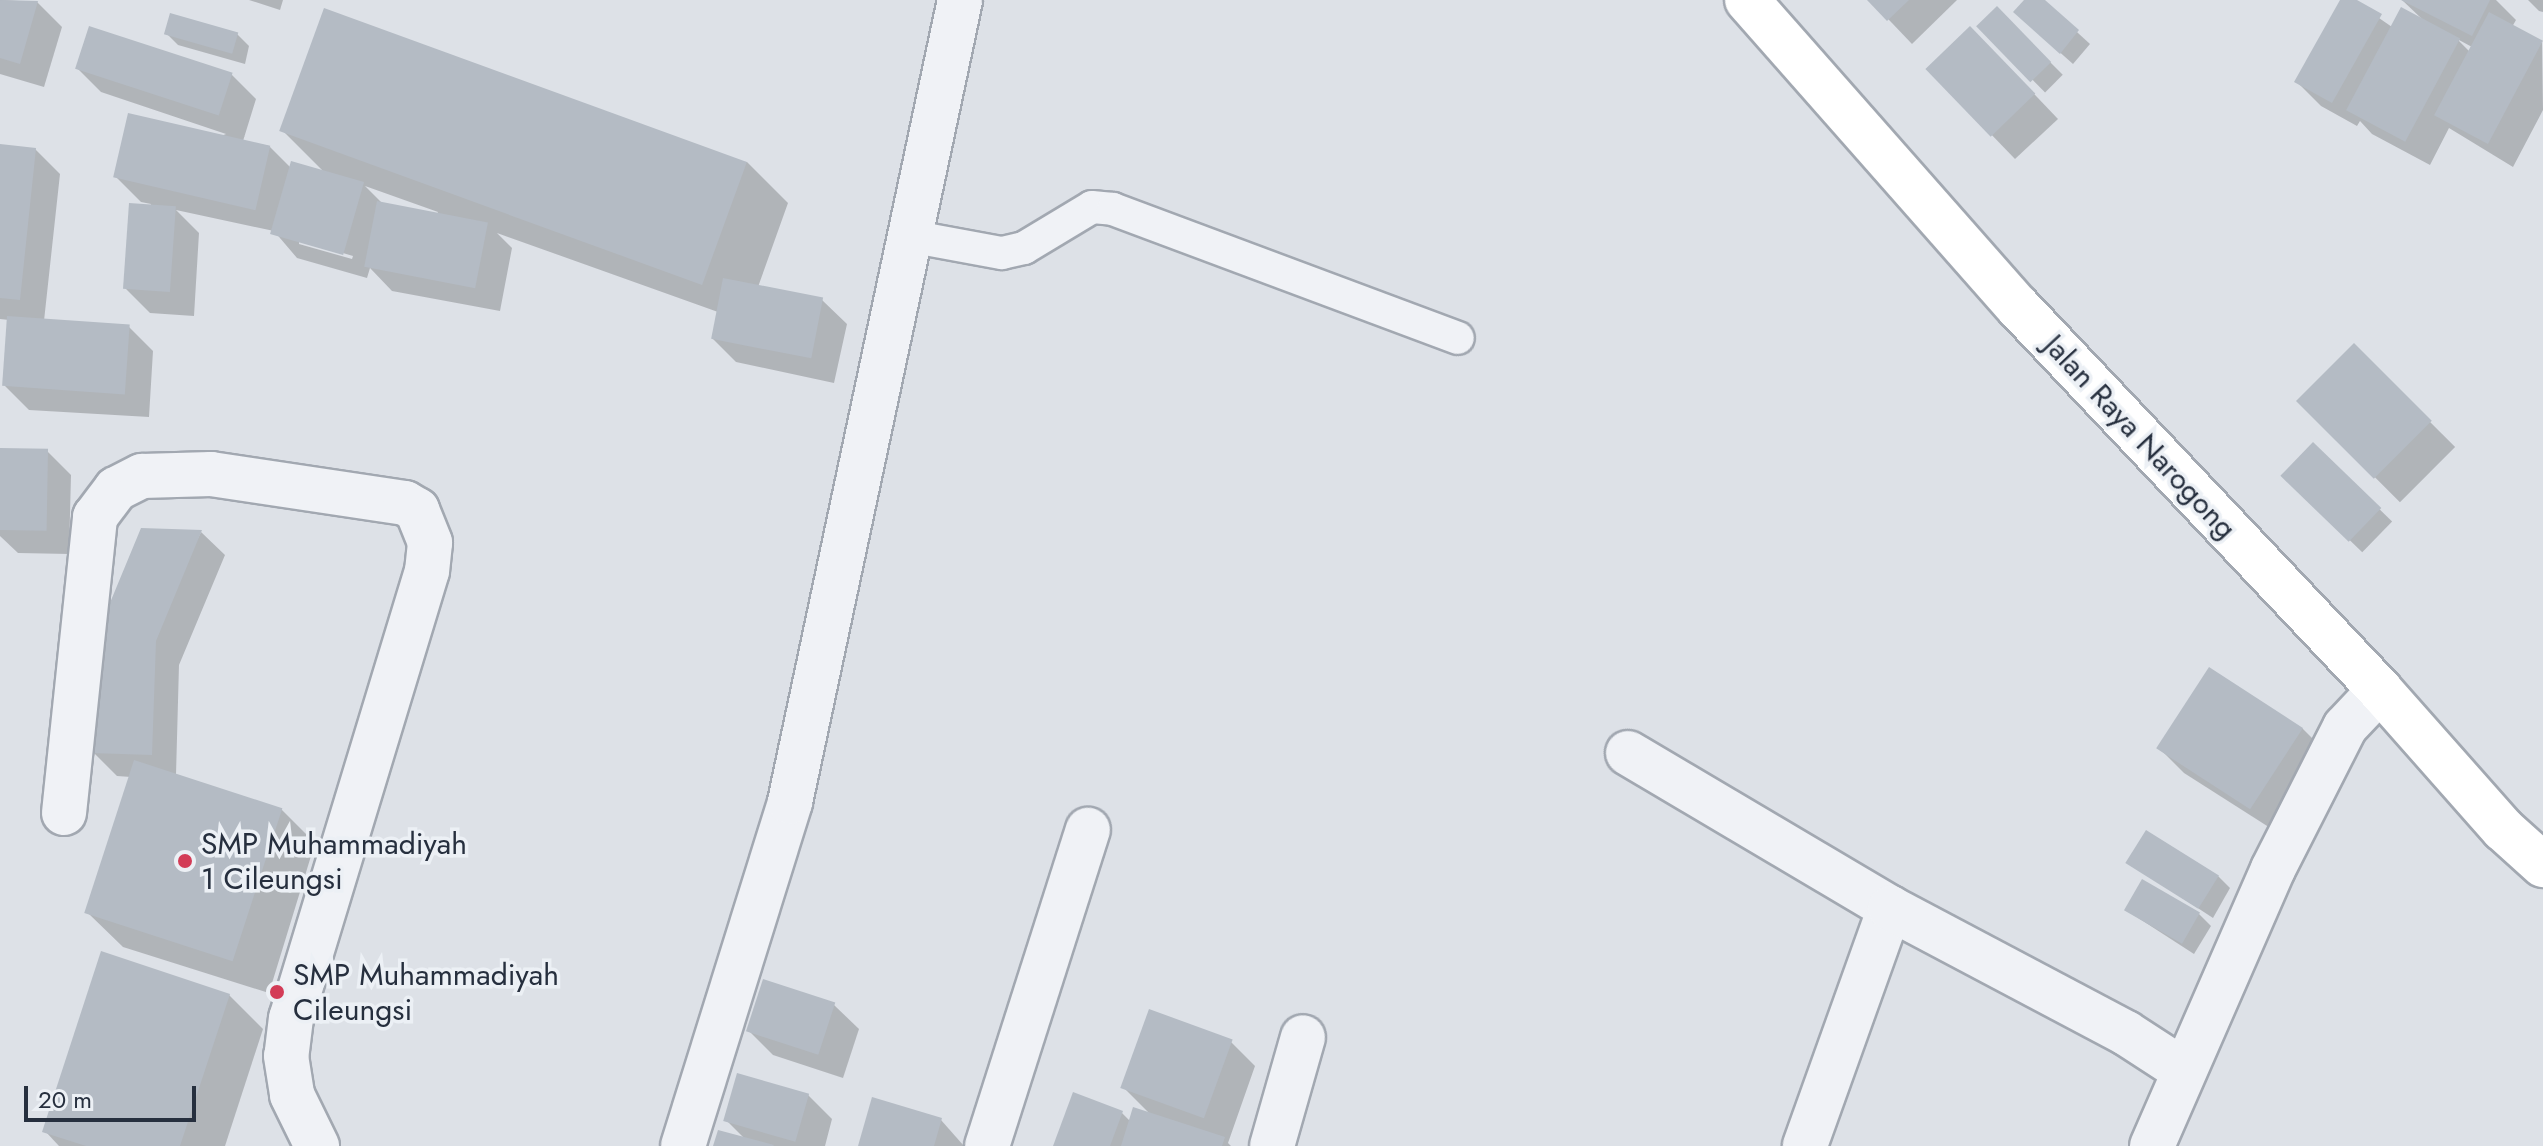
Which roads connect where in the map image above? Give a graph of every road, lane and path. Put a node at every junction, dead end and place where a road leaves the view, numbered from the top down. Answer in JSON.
{"nodes":[{"id":1,"x":960,"y":0,"type":"edge"},
{"id":2,"x":1747,"y":0,"type":"edge"},
{"id":3,"x":909,"y":236,"type":"junction"},
{"id":4,"x":1458,"y":338,"type":"dead end"},
{"id":5,"x":2380,"y":690,"type":"junction"},
{"id":6,"x":1628,"y":753,"type":"dead end"},
{"id":7,"x":64,"y":813,"type":"dead end"},
{"id":8,"x":1088,"y":830,"type":"dead end"},
{"id":9,"x":2543,"y":865,"type":"edge"},
{"id":10,"x":1890,"y":908,"type":"junction"},
{"id":11,"x":1303,"y":1037,"type":"dead end"},
{"id":12,"x":2183,"y":1070,"type":"junction"},
{"id":13,"x":317,"y":1146,"type":"edge"},
{"id":14,"x":683,"y":1146,"type":"edge"},
{"id":15,"x":987,"y":1146,"type":"edge"},
{"id":16,"x":1272,"y":1146,"type":"edge"},
{"id":17,"x":1805,"y":1146,"type":"edge"},
{"id":18,"x":2152,"y":1146,"type":"edge"}],
"edges":[{"from":1,"to":3,"type":"street"},
{"from":2,"to":5,"type":"main road","name":"Jalan Raya Narogong"},
{"from":3,"to":4,"type":"lane"},
{"from":3,"to":14,"type":"street"},
{"from":5,"to":9,"type":"main road","name":"Jalan Raya Narogong"},
{"from":5,"to":12,"type":"street"},
{"from":6,"to":10,"type":"street"},
{"from":7,"to":13,"type":"street"},
{"from":8,"to":15,"type":"street"},
{"from":10,"to":12,"type":"street"},
{"from":10,"to":17,"type":"street"},
{"from":11,"to":16,"type":"street"},
{"from":12,"to":18,"type":"street"}]}
